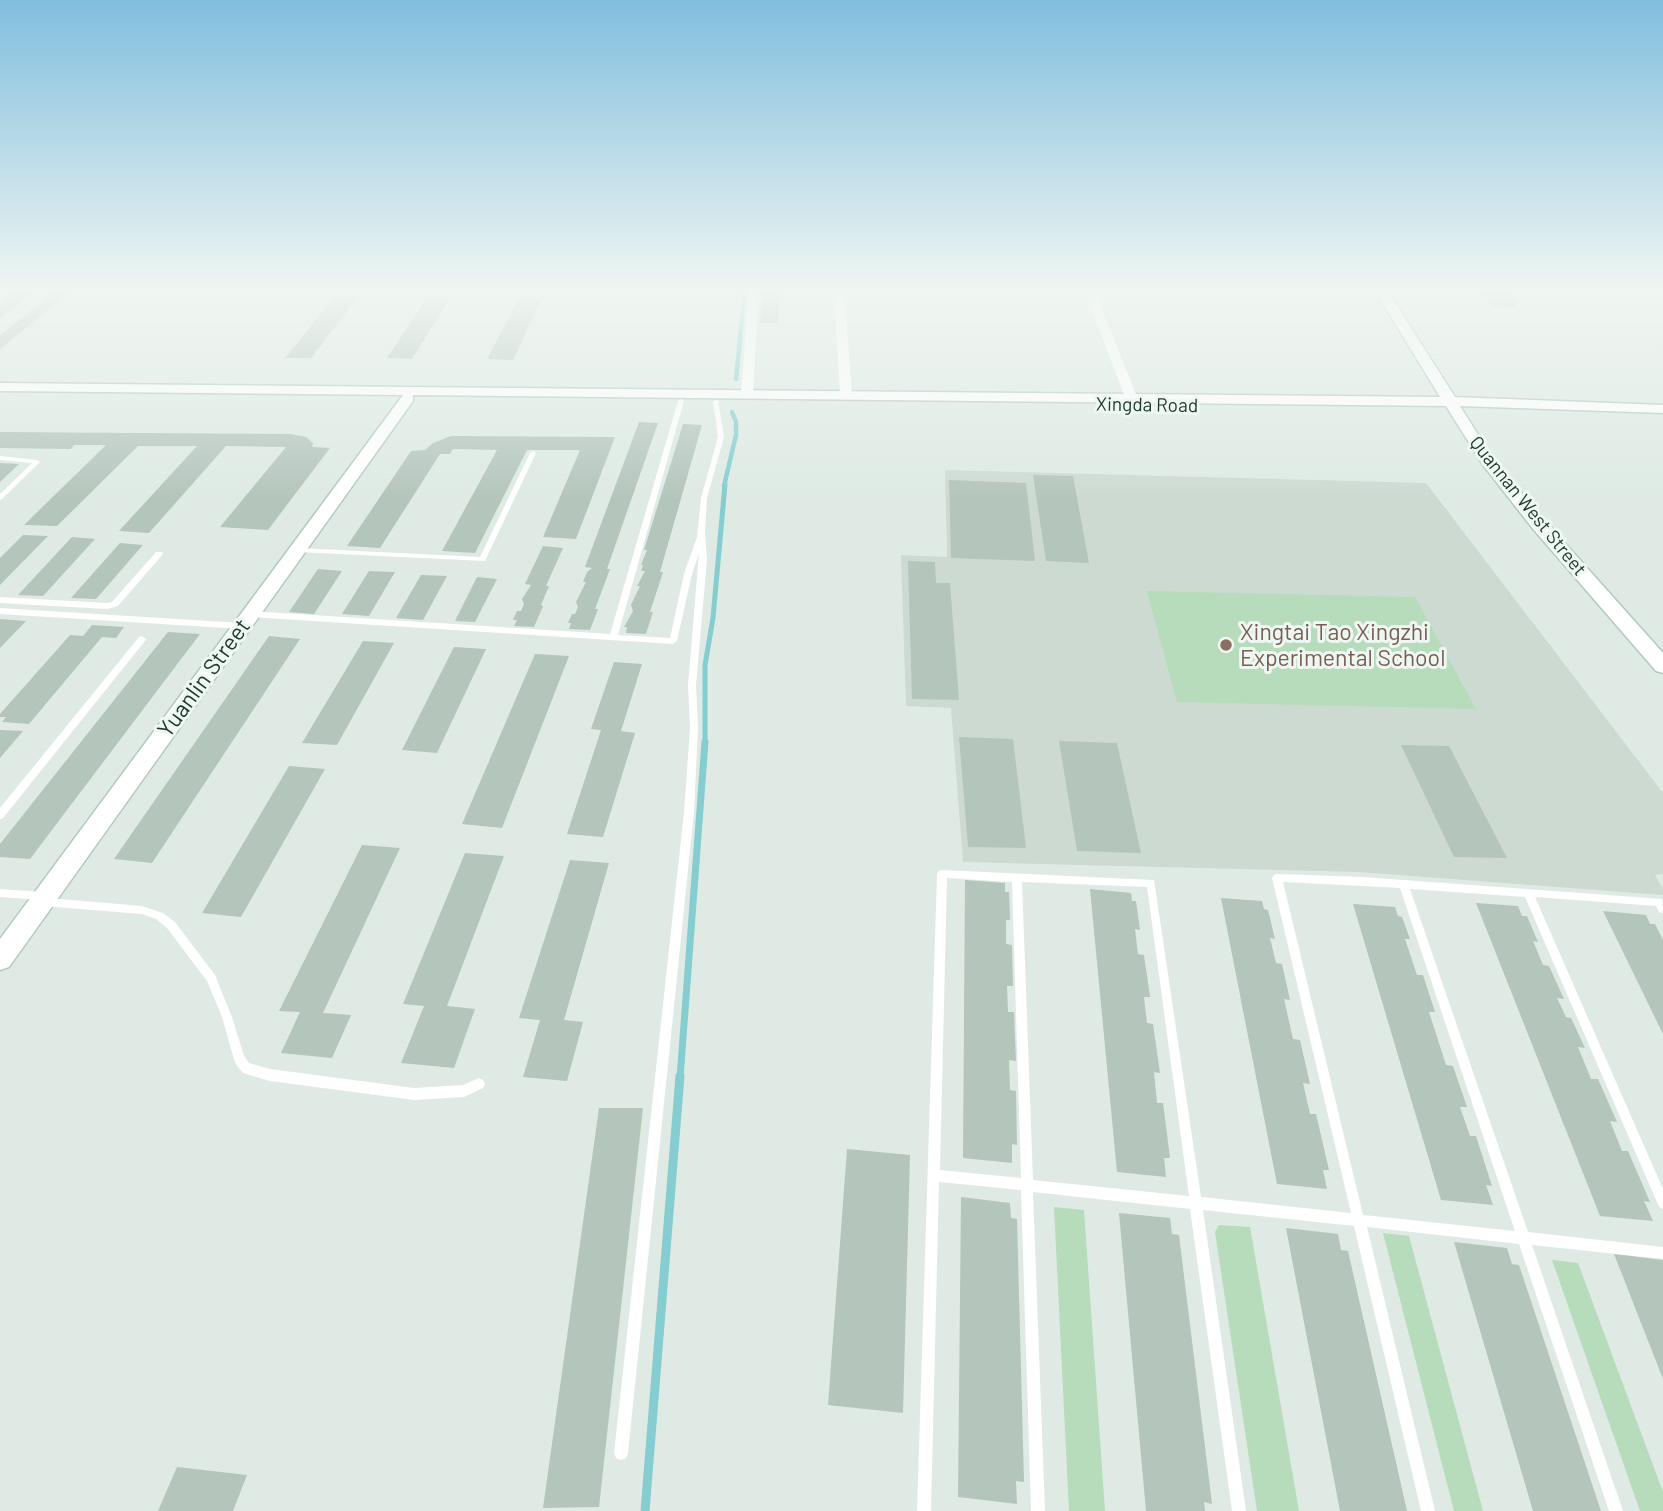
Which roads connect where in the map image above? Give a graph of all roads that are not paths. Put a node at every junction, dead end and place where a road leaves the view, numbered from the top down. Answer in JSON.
{"nodes":[{"id":1,"x":749,"y":358,"type":"edge"},
{"id":2,"x":844,"y":358,"type":"edge"},
{"id":3,"x":1116,"y":358,"type":"edge"},
{"id":4,"x":1428,"y":358,"type":"edge"},
{"id":5,"x":0,"y":387,"type":"edge"},
{"id":6,"x":747,"y":394,"type":"junction"},
{"id":7,"x":846,"y":394,"type":"junction"},
{"id":8,"x":0,"y":395,"type":"edge"},
{"id":9,"x":1131,"y":397,"type":"junction"},
{"id":10,"x":408,"y":398,"type":"junction"},
{"id":11,"x":681,"y":401,"type":"junction"},
{"id":12,"x":716,"y":401,"type":"junction"},
{"id":13,"x":1458,"y":405,"type":"junction"},
{"id":14,"x":1663,"y":409,"type":"edge"},
{"id":15,"x":1663,"y":416,"type":"edge"},
{"id":16,"x":533,"y":453,"type":"dead end"},
{"id":17,"x":0,"y":457,"type":"edge"},
{"id":18,"x":0,"y":498,"type":"edge"},
{"id":19,"x":702,"y":532,"type":"junction"},
{"id":20,"x":297,"y":550,"type":"junction"},
{"id":21,"x":159,"y":554,"type":"dead end"},
{"id":22,"x":0,"y":600,"type":"edge"},
{"id":23,"x":0,"y":611,"type":"edge"},
{"id":24,"x":246,"y":620,"type":"junction"},
{"id":25,"x":613,"y":638,"type":"junction"},
{"id":26,"x":142,"y":639,"type":"dead end"},
{"id":27,"x":1663,"y":644,"type":"edge"},
{"id":28,"x":1663,"y":666,"type":"edge"},
{"id":29,"x":0,"y":815,"type":"edge"},
{"id":30,"x":1017,"y":878,"type":"junction"},
{"id":31,"x":1404,"y":884,"type":"junction"},
{"id":32,"x":0,"y":893,"type":"edge"},
{"id":33,"x":1528,"y":893,"type":"junction"},
{"id":34,"x":43,"y":899,"type":"junction"},
{"id":35,"x":1663,"y":909,"type":"edge"},
{"id":36,"x":0,"y":959,"type":"edge"},
{"id":37,"x":479,"y":1084,"type":"dead end"},
{"id":38,"x":934,"y":1175,"type":"junction"},
{"id":39,"x":1027,"y":1185,"type":"junction"},
{"id":40,"x":1196,"y":1203,"type":"junction"},
{"id":41,"x":1663,"y":1203,"type":"edge"},
{"id":42,"x":1359,"y":1221,"type":"junction"},
{"id":43,"x":1524,"y":1238,"type":"junction"},
{"id":44,"x":1663,"y":1252,"type":"edge"},
{"id":45,"x":621,"y":1453,"type":"dead end"},
{"id":46,"x":924,"y":1511,"type":"edge"},
{"id":47,"x":1038,"y":1511,"type":"edge"},
{"id":48,"x":1239,"y":1511,"type":"edge"},
{"id":49,"x":1428,"y":1511,"type":"edge"},
{"id":50,"x":1616,"y":1511,"type":"edge"}],
"edges":[{"from":1,"to":6,"type":"street"},
{"from":2,"to":7,"type":"street"},
{"from":3,"to":9,"type":"street"},
{"from":4,"to":13,"type":"main road","name":"Quannan West Street"},
{"from":5,"to":6,"type":"main road","name":"Xingda Road"},
{"from":6,"to":7,"type":"main road","name":"Xingda Road"},
{"from":7,"to":9,"type":"main road","name":"Xingda Road"},
{"from":8,"to":10,"type":"main road","name":"Xingda Road"},
{"from":9,"to":13,"type":"main road","name":"Xingda Road"},
{"from":10,"to":11,"type":"main road","name":"Xingda Road"},
{"from":10,"to":20,"type":"main road","name":"Yuanlin Street"},
{"from":11,"to":12,"type":"main road","name":"Xingda Road"},
{"from":11,"to":25,"type":"lane"},
{"from":12,"to":13,"type":"main road","name":"Xingda Road"},
{"from":12,"to":19,"type":"lane"},
{"from":13,"to":14,"type":"main road","name":"Xingda Road"},
{"from":13,"to":15,"type":"main road","name":"Xingda Road"},
{"from":13,"to":27,"type":"main road","name":"Quannan West Street"},
{"from":13,"to":28,"type":"main road","name":"Quannan West Street"},
{"from":16,"to":20,"type":"lane"},
{"from":17,"to":18,"type":"lane"},
{"from":19,"to":25,"type":"lane"},
{"from":19,"to":45,"type":"lane"},
{"from":20,"to":24,"type":"main road","name":"Yuanlin Street"},
{"from":21,"to":22,"type":"lane"},
{"from":23,"to":24,"type":"lane"},
{"from":24,"to":25,"type":"lane"},
{"from":24,"to":34,"type":"main road","name":"Yuanlin Street"},
{"from":26,"to":29,"type":"lane"},
{"from":30,"to":38,"type":"lane"},
{"from":30,"to":39,"type":"lane"},
{"from":30,"to":40,"type":"lane"},
{"from":31,"to":33,"type":"lane"},
{"from":31,"to":42,"type":"lane"},
{"from":31,"to":43,"type":"lane"},
{"from":32,"to":34,"type":"lane"},
{"from":33,"to":35,"type":"lane"},
{"from":33,"to":41,"type":"lane"},
{"from":34,"to":36,"type":"main road","name":"Yuanlin Street"},
{"from":34,"to":37,"type":"lane"},
{"from":38,"to":39,"type":"lane"},
{"from":38,"to":46,"type":"lane"},
{"from":39,"to":40,"type":"lane"},
{"from":39,"to":47,"type":"lane"},
{"from":40,"to":42,"type":"lane"},
{"from":40,"to":48,"type":"lane"},
{"from":42,"to":43,"type":"lane"},
{"from":42,"to":49,"type":"lane"},
{"from":43,"to":44,"type":"lane"},
{"from":43,"to":50,"type":"lane"}]}
